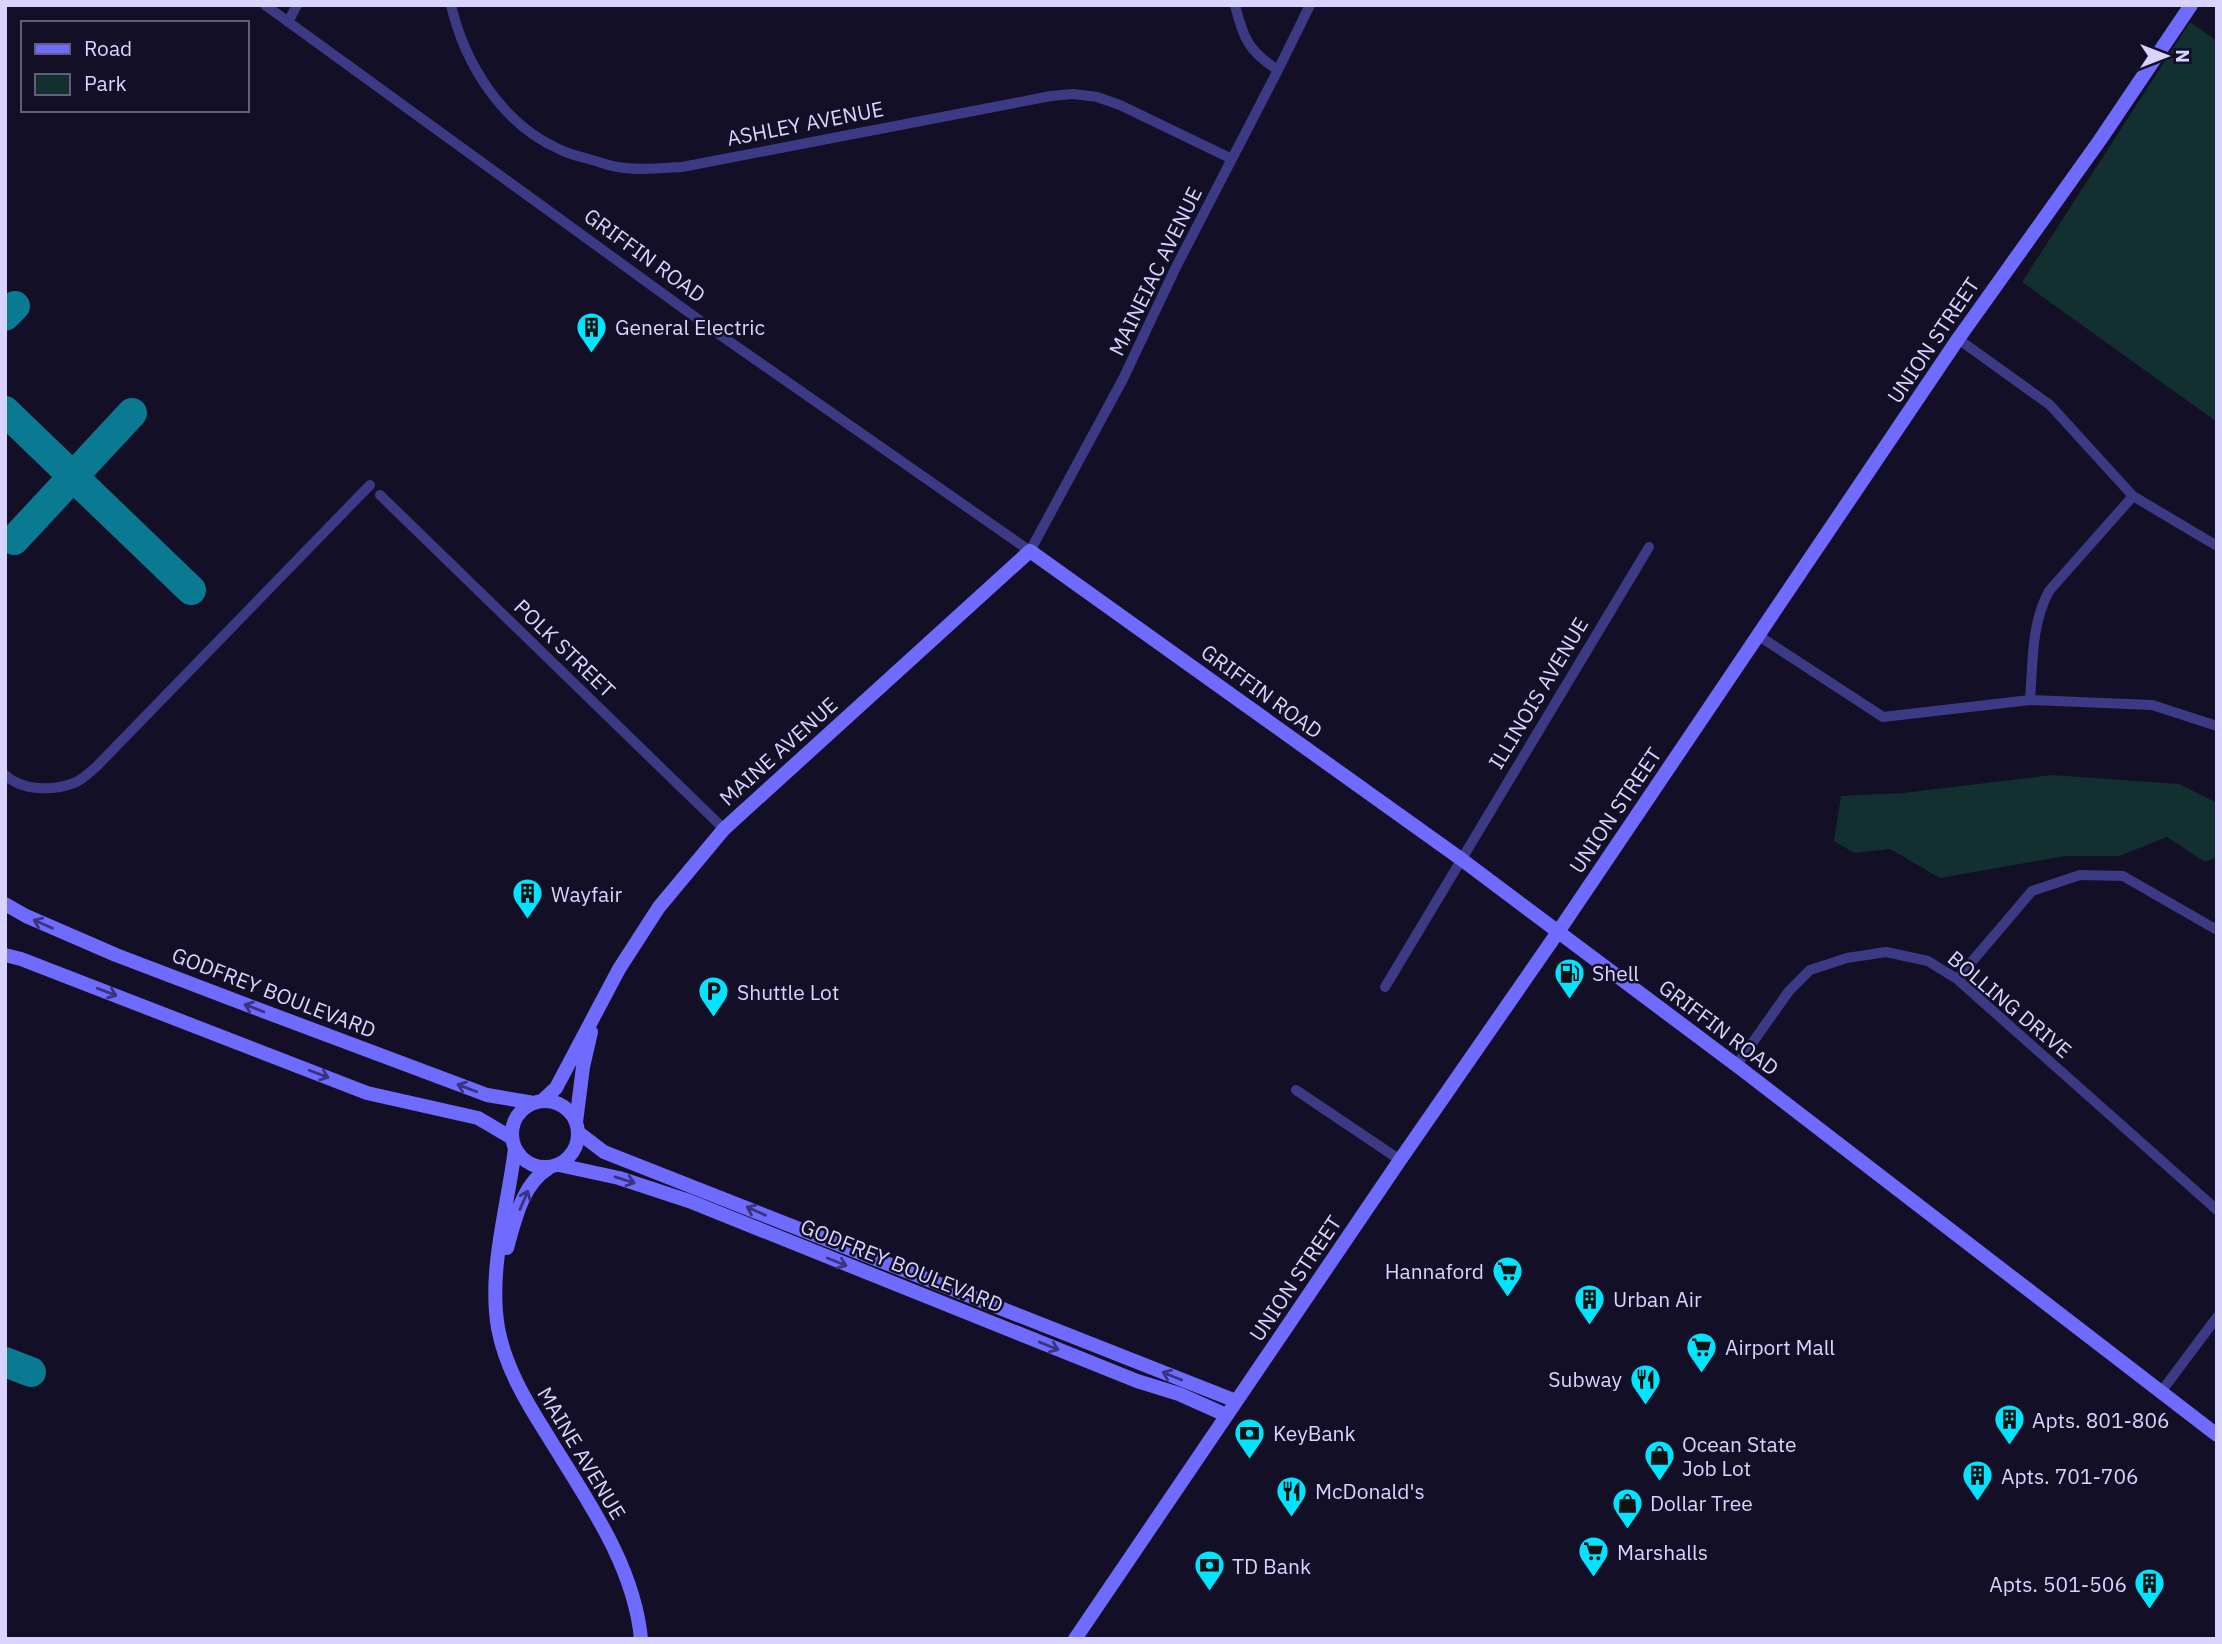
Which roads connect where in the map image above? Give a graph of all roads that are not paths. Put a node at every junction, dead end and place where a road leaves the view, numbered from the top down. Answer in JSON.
{"nodes":[{"id":1,"x":265,"y":5,"type":"edge"},
{"id":2,"x":297,"y":5,"type":"edge"},
{"id":3,"x":451,"y":5,"type":"edge"},
{"id":4,"x":1235,"y":5,"type":"edge"},
{"id":5,"x":1310,"y":5,"type":"edge"},
{"id":6,"x":2190,"y":5,"type":"edge"},
{"id":7,"x":288,"y":22,"type":"junction"},
{"id":8,"x":1278,"y":70,"type":"junction"},
{"id":9,"x":1232,"y":159,"type":"junction"},
{"id":10,"x":1958,"y":338,"type":"junction"},
{"id":11,"x":370,"y":485,"type":"dead end"},
{"id":12,"x":380,"y":495,"type":"dead end"},
{"id":13,"x":2133,"y":496,"type":"junction"},
{"id":14,"x":2217,"y":546,"type":"edge"},
{"id":15,"x":1649,"y":547,"type":"dead end"},
{"id":16,"x":1030,"y":551,"type":"junction"},
{"id":17,"x":1759,"y":636,"type":"junction"},
{"id":18,"x":2030,"y":700,"type":"junction"},
{"id":19,"x":2217,"y":726,"type":"edge"},
{"id":20,"x":5,"y":775,"type":"edge"},
{"id":21,"x":724,"y":830,"type":"junction"},
{"id":22,"x":1461,"y":859,"type":"junction"},
{"id":23,"x":5,"y":904,"type":"edge"},
{"id":24,"x":2217,"y":930,"type":"edge"},
{"id":25,"x":1558,"y":932,"type":"junction"},
{"id":26,"x":5,"y":955,"type":"edge"},
{"id":27,"x":1957,"y":979,"type":"junction"},
{"id":28,"x":1385,"y":987,"type":"dead end"},
{"id":29,"x":593,"y":1017,"type":"junction"},
{"id":30,"x":1736,"y":1066,"type":"junction"},
{"id":31,"x":1296,"y":1090,"type":"dead end"},
{"id":32,"x":538,"y":1102,"type":"junction"},
{"id":33,"x":577,"y":1128,"type":"junction"},
{"id":34,"x":513,"y":1143,"type":"junction"},
{"id":35,"x":1400,"y":1160,"type":"junction"},
{"id":36,"x":554,"y":1166,"type":"junction"},
{"id":37,"x":2217,"y":1210,"type":"edge"},
{"id":38,"x":496,"y":1286,"type":"junction"},
{"id":39,"x":2217,"y":1317,"type":"edge"},
{"id":40,"x":2161,"y":1392,"type":"junction"},
{"id":41,"x":1236,"y":1401,"type":"junction"},
{"id":42,"x":1226,"y":1415,"type":"junction"},
{"id":43,"x":2217,"y":1435,"type":"edge"},
{"id":44,"x":641,"y":1639,"type":"edge"},
{"id":45,"x":1075,"y":1639,"type":"edge"}],
"edges":[{"from":1,"to":7,"type":"street","name":"GRIFFIN ROAD"},
{"from":2,"to":7,"type":"street"},
{"from":3,"to":9,"type":"street","name":"ASHLEY AVENUE"},
{"from":4,"to":8,"type":"street"},
{"from":5,"to":8,"type":"street","name":"MAINEIAC AVENUE"},
{"from":6,"to":10,"type":"street","name":"UNION STREET"},
{"from":7,"to":16,"type":"street","name":"GRIFFIN ROAD"},
{"from":8,"to":9,"type":"street","name":"MAINEIAC AVENUE"},
{"from":9,"to":16,"type":"street","name":"MAINEIAC AVENUE"},
{"from":10,"to":13,"type":"street"},
{"from":10,"to":17,"type":"street","name":"UNION STREET"},
{"from":11,"to":20,"type":"street"},
{"from":12,"to":21,"type":"street","name":"POLK STREET"},
{"from":13,"to":14,"type":"street"},
{"from":13,"to":18,"type":"street"},
{"from":15,"to":22,"type":"street","name":"ILLINOIS AVENUE"},
{"from":16,"to":21,"type":"street","name":"MAINE AVENUE"},
{"from":16,"to":22,"type":"street","name":"GRIFFIN ROAD"},
{"from":17,"to":18,"type":"street"},
{"from":17,"to":25,"type":"street","name":"UNION STREET"},
{"from":18,"to":19,"type":"street"},
{"from":21,"to":29,"type":"street","name":"MAINE AVENUE"},
{"from":22,"to":25,"type":"street","name":"GRIFFIN ROAD"},
{"from":22,"to":28,"type":"street","name":"ILLINOIS AVENUE"},
{"from":32,"to":23,"type":"street","name":"GODFREY BOULEVARD","one_way":true},
{"from":24,"to":27,"type":"street"},
{"from":25,"to":30,"type":"street","name":"GRIFFIN ROAD"},
{"from":25,"to":35,"type":"street","name":"UNION STREET"},
{"from":26,"to":34,"type":"street","one_way":true},
{"from":27,"to":30,"type":"street","name":"BOLLING DRIVE"},
{"from":27,"to":37,"type":"street","name":"BOLLING DRIVE"},
{"from":29,"to":32,"type":"street","name":"MAINE AVENUE"},
{"from":29,"to":33,"type":"street","name":"MAINE AVENUE"},
{"from":30,"to":40,"type":"street","name":"GRIFFIN ROAD"},
{"from":31,"to":35,"type":"street"},
{"from":32,"to":33,"type":"street"},
{"from":32,"to":34,"type":"street"},
{"from":33,"to":36,"type":"street"},
{"from":41,"to":33,"type":"street","name":"GODFREY BOULEVARD","one_way":true},
{"from":34,"to":36,"type":"street"},
{"from":34,"to":38,"type":"street","name":"MAINE AVENUE"},
{"from":35,"to":41,"type":"street","name":"UNION STREET"},
{"from":38,"to":36,"type":"street","name":"MAINE AVENUE","one_way":true},
{"from":36,"to":42,"type":"street","name":"GODFREY BOULEVARD","one_way":true},
{"from":38,"to":44,"type":"street","name":"MAINE AVENUE"},
{"from":39,"to":40,"type":"street"},
{"from":40,"to":43,"type":"street","name":"GRIFFIN ROAD"},
{"from":41,"to":42,"type":"street","name":"UNION STREET"},
{"from":42,"to":45,"type":"street","name":"UNION STREET"}]}
